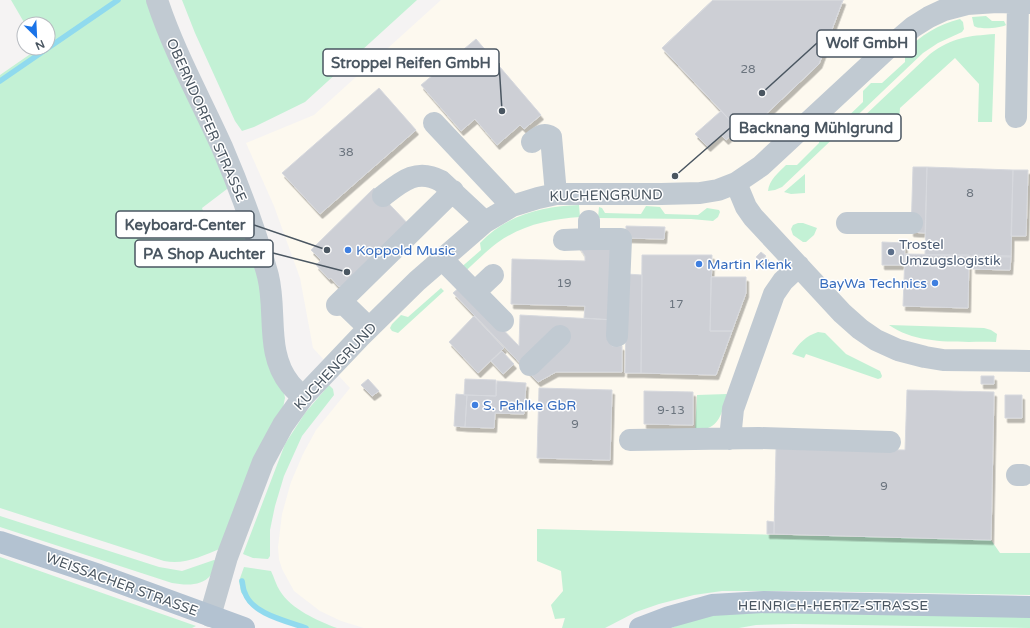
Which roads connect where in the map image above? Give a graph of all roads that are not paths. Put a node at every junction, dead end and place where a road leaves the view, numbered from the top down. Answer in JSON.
{"nodes":[{"id":1,"x":157,"y":0,"type":"edge"},
{"id":2,"x":1024,"y":2,"type":"edge"},
{"id":3,"x":942,"y":5,"type":"edge"},
{"id":4,"x":1016,"y":117,"type":"dead end"},
{"id":5,"x":434,"y":123,"type":"dead end"},
{"id":6,"x":532,"y":142,"type":"dead end"},
{"id":7,"x":736,"y":183,"type":"junction"},
{"id":8,"x":453,"y":192,"type":"junction"},
{"id":9,"x":556,"y":194,"type":"junction"},
{"id":10,"x":383,"y":196,"type":"dead end"},
{"id":11,"x":512,"y":206,"type":"junction"},
{"id":12,"x":485,"y":222,"type":"junction"},
{"id":13,"x":912,"y":222,"type":"dead end"},
{"id":14,"x":847,"y":223,"type":"dead end"},
{"id":15,"x":564,"y":240,"type":"dead end"},
{"id":16,"x":442,"y":259,"type":"junction"},
{"id":17,"x":799,"y":266,"type":"junction"},
{"id":18,"x":493,"y":275,"type":"dead end"},
{"id":19,"x":475,"y":292,"type":"junction"},
{"id":20,"x":504,"y":321,"type":"dead end"},
{"id":21,"x":369,"y":328,"type":"junction"},
{"id":22,"x":560,"y":336,"type":"dead end"},
{"id":23,"x":617,"y":336,"type":"dead end"},
{"id":24,"x":1030,"y":361,"type":"edge"},
{"id":25,"x":530,"y":365,"type":"dead end"},
{"id":26,"x":303,"y":397,"type":"junction"},
{"id":27,"x":730,"y":439,"type":"junction"},
{"id":28,"x":630,"y":440,"type":"dead end"},
{"id":29,"x":890,"y":442,"type":"dead end"},
{"id":30,"x":0,"y":542,"type":"edge"},
{"id":31,"x":1030,"y":607,"type":"edge"},
{"id":32,"x":210,"y":616,"type":"junction"},
{"id":33,"x":244,"y":628,"type":"edge"},
{"id":34,"x":640,"y":628,"type":"edge"}],
"edges":[{"from":1,"to":26,"type":"street","name":"OBERNDORFER STRASSE"},
{"from":2,"to":3,"type":"street","name":"KUCHENGRUND"},
{"from":2,"to":4,"type":"street"},
{"from":3,"to":7,"type":"street","name":"KUCHENGRUND"},
{"from":5,"to":11,"type":"street"},
{"from":6,"to":9,"type":"street"},
{"from":7,"to":9,"type":"street","name":"KUCHENGRUND"},
{"from":7,"to":17,"type":"street"},
{"from":8,"to":10,"type":"street"},
{"from":8,"to":12,"type":"street"},
{"from":8,"to":21,"type":"street"},
{"from":9,"to":11,"type":"street","name":"KUCHENGRUND"},
{"from":11,"to":12,"type":"street","name":"KUCHENGRUND"},
{"from":12,"to":16,"type":"street","name":"KUCHENGRUND"},
{"from":13,"to":14,"type":"street"},
{"from":15,"to":23,"type":"street"},
{"from":16,"to":19,"type":"street"},
{"from":16,"to":21,"type":"street","name":"KUCHENGRUND"},
{"from":17,"to":24,"type":"street"},
{"from":17,"to":27,"type":"street"},
{"from":18,"to":19,"type":"street"},
{"from":19,"to":20,"type":"street"},
{"from":21,"to":26,"type":"street","name":"KUCHENGRUND"},
{"from":22,"to":25,"type":"street"},
{"from":26,"to":32,"type":"street","name":"KUCHENGRUND"},
{"from":27,"to":28,"type":"street"},
{"from":27,"to":29,"type":"street"},
{"from":30,"to":32,"type":"main road","name":"WEISSACHER STRASSE"},
{"from":31,"to":34,"type":"main road","name":"HEINRICH-HERTZ-STRASSE"},
{"from":32,"to":33,"type":"main road","name":"WEISSACHER STRASSE"}]}
